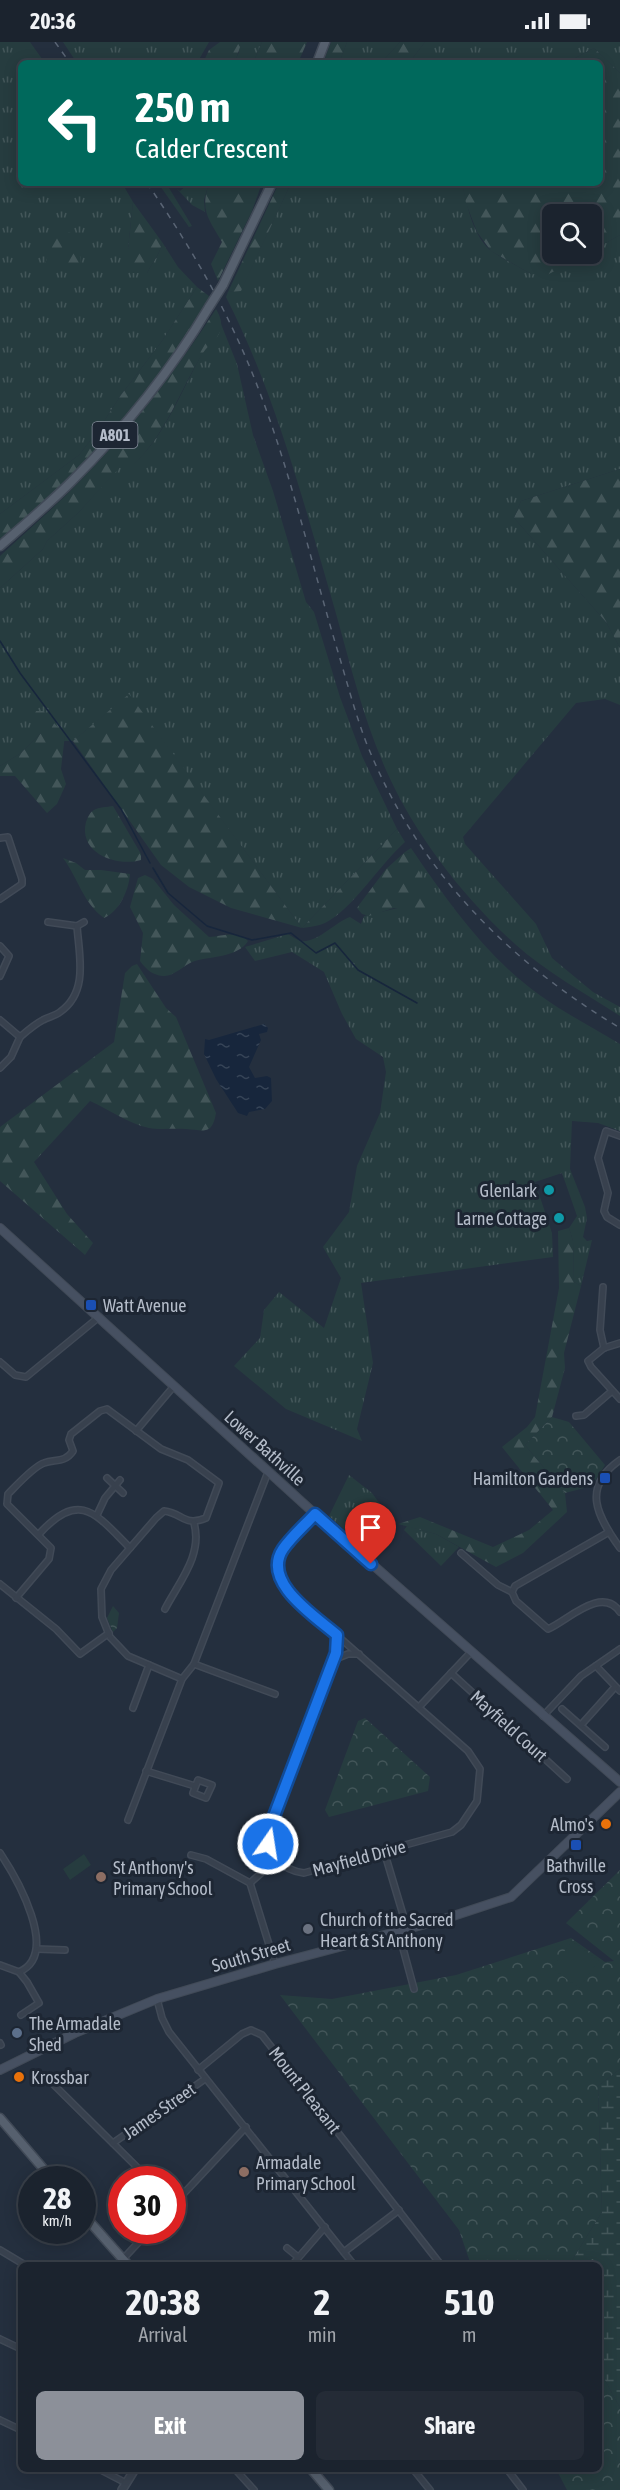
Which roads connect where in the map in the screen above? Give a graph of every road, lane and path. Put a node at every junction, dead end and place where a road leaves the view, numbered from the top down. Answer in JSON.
{"nodes":[{"id":1,"x":325,"y":42,"type":"edge"},
{"id":2,"x":318,"y":60,"type":"edge"},
{"id":3,"x":271,"y":186,"type":"edge"},
{"id":4,"x":0,"y":546,"type":"edge"},
{"id":5,"x":12,"y":830,"type":"dead end"},
{"id":6,"x":8,"y":837,"type":"junction"},
{"id":7,"x":0,"y":838,"type":"edge"},
{"id":8,"x":0,"y":899,"type":"edge"},
{"id":9,"x":48,"y":921,"type":"dead end"},
{"id":10,"x":84,"y":922,"type":"dead end"},
{"id":11,"x":77,"y":926,"type":"junction"},
{"id":12,"x":0,"y":946,"type":"edge"},
{"id":13,"x":0,"y":975,"type":"edge"},
{"id":14,"x":0,"y":1020,"type":"edge"},
{"id":15,"x":20,"y":1037,"type":"junction"},
{"id":16,"x":0,"y":1068,"type":"edge"},
{"id":17,"x":620,"y":1136,"type":"edge"},
{"id":18,"x":620,"y":1225,"type":"edge"},
{"id":19,"x":0,"y":1228,"type":"edge"},
{"id":20,"x":603,"y":1287,"type":"dead end"},
{"id":21,"x":99,"y":1317,"type":"junction"},
{"id":22,"x":620,"y":1343,"type":"edge"},
{"id":23,"x":604,"y":1348,"type":"junction"},
{"id":24,"x":0,"y":1362,"type":"edge"},
{"id":25,"x":174,"y":1386,"type":"junction"},
{"id":26,"x":612,"y":1391,"type":"junction"},
{"id":27,"x":620,"y":1399,"type":"edge"},
{"id":28,"x":576,"y":1416,"type":"dead end"},
{"id":29,"x":136,"y":1431,"type":"junction"},
{"id":30,"x":620,"y":1460,"type":"edge"},
{"id":31,"x":268,"y":1472,"type":"junction"},
{"id":32,"x":107,"y":1478,"type":"dead end"},
{"id":33,"x":120,"y":1480,"type":"dead end"},
{"id":34,"x":115,"y":1486,"type":"junction"},
{"id":35,"x":123,"y":1493,"type":"dead end"},
{"id":36,"x":315,"y":1514,"type":"junction"},
{"id":37,"x":97,"y":1515,"type":"junction"},
{"id":38,"x":194,"y":1523,"type":"junction"},
{"id":39,"x":609,"y":1532,"type":"junction"},
{"id":40,"x":39,"y":1534,"type":"junction"},
{"id":41,"x":130,"y":1548,"type":"junction"},
{"id":42,"x":620,"y":1548,"type":"edge"},
{"id":43,"x":461,"y":1554,"type":"dead end"},
{"id":44,"x":0,"y":1584,"type":"edge"},
{"id":45,"x":512,"y":1592,"type":"junction"},
{"id":46,"x":16,"y":1598,"type":"junction"},
{"id":47,"x":165,"y":1609,"type":"dead end"},
{"id":48,"x":620,"y":1612,"type":"edge"},
{"id":49,"x":109,"y":1633,"type":"junction"},
{"id":50,"x":337,"y":1635,"type":"junction"},
{"id":51,"x":620,"y":1649,"type":"edge"},
{"id":52,"x":471,"y":1652,"type":"junction"},
{"id":53,"x":359,"y":1654,"type":"junction"},
{"id":54,"x":333,"y":1660,"type":"junction"},
{"id":55,"x":194,"y":1664,"type":"junction"},
{"id":56,"x":149,"y":1665,"type":"junction"},
{"id":57,"x":597,"y":1666,"type":"junction"},
{"id":58,"x":451,"y":1673,"type":"junction"},
{"id":59,"x":182,"y":1679,"type":"junction"},
{"id":60,"x":617,"y":1689,"type":"edge"},
{"id":61,"x":275,"y":1694,"type":"dead end"},
{"id":62,"x":419,"y":1707,"type":"junction"},
{"id":63,"x":133,"y":1708,"type":"dead end"},
{"id":64,"x":562,"y":1709,"type":"dead end"},
{"id":65,"x":543,"y":1716,"type":"junction"},
{"id":66,"x":581,"y":1725,"type":"junction"},
{"id":67,"x":605,"y":1747,"type":"dead end"},
{"id":68,"x":146,"y":1771,"type":"junction"},
{"id":69,"x":567,"y":1779,"type":"dead end"},
{"id":70,"x":620,"y":1782,"type":"edge"},
{"id":71,"x":195,"y":1786,"type":"dead end"},
{"id":72,"x":620,"y":1792,"type":"edge"},
{"id":73,"x":128,"y":1820,"type":"dead end"},
{"id":74,"x":384,"y":1851,"type":"junction"},
{"id":75,"x":0,"y":1853,"type":"edge"},
{"id":76,"x":191,"y":1855,"type":"dead end"},
{"id":77,"x":276,"y":1860,"type":"junction"},
{"id":78,"x":250,"y":1883,"type":"junction"},
{"id":79,"x":407,"y":1928,"type":"junction"},
{"id":80,"x":398,"y":1930,"type":"junction"},
{"id":81,"x":37,"y":1949,"type":"junction"},
{"id":82,"x":65,"y":1950,"type":"dead end"},
{"id":83,"x":275,"y":1964,"type":"junction"},
{"id":84,"x":0,"y":1965,"type":"edge"},
{"id":85,"x":19,"y":1972,"type":"junction"},
{"id":86,"x":414,"y":1989,"type":"dead end"},
{"id":87,"x":157,"y":1999,"type":"junction"},
{"id":88,"x":21,"y":2015,"type":"dead end"},
{"id":89,"x":0,"y":2070,"type":"edge"},
{"id":90,"x":198,"y":2070,"type":"junction"},
{"id":91,"x":205,"y":2079,"type":"junction"},
{"id":92,"x":50,"y":2081,"type":"dead end"},
{"id":93,"x":0,"y":2118,"type":"edge"},
{"id":94,"x":246,"y":2127,"type":"junction"},
{"id":95,"x":113,"y":2143,"type":"junction"},
{"id":96,"x":41,"y":2166,"type":"edge"},
{"id":97,"x":136,"y":2166,"type":"edge"},
{"id":98,"x":186,"y":2190,"type":"edge"},
{"id":99,"x":399,"y":2210,"type":"junction"},
{"id":100,"x":325,"y":2227,"type":"junction"},
{"id":101,"x":96,"y":2229,"type":"edge"},
{"id":102,"x":140,"y":2244,"type":"edge"},
{"id":103,"x":287,"y":2248,"type":"dead end"},
{"id":104,"x":0,"y":2250,"type":"edge"},
{"id":105,"x":344,"y":2252,"type":"junction"},
{"id":106,"x":298,"y":2257,"type":"junction"},
{"id":107,"x":20,"y":2262,"type":"edge"},
{"id":108,"x":126,"y":2262,"type":"edge"},
{"id":109,"x":294,"y":2262,"type":"edge"},
{"id":110,"x":351,"y":2262,"type":"edge"},
{"id":111,"x":439,"y":2262,"type":"edge"},
{"id":112,"x":0,"y":2339,"type":"edge"},
{"id":113,"x":18,"y":2348,"type":"edge"},
{"id":114,"x":0,"y":2420,"type":"edge"},
{"id":115,"x":18,"y":2429,"type":"edge"},
{"id":116,"x":105,"y":2472,"type":"edge"},
{"id":117,"x":133,"y":2472,"type":"edge"},
{"id":118,"x":238,"y":2472,"type":"edge"},
{"id":119,"x":314,"y":2472,"type":"edge"},
{"id":120,"x":415,"y":2472,"type":"edge"},
{"id":121,"x":509,"y":2472,"type":"edge"},
{"id":122,"x":126,"y":2483,"type":"junction"},
{"id":123,"x":122,"y":2490,"type":"edge"},
{"id":124,"x":254,"y":2490,"type":"edge"},
{"id":125,"x":329,"y":2490,"type":"edge"},
{"id":126,"x":430,"y":2490,"type":"edge"},
{"id":127,"x":523,"y":2490,"type":"edge"}],
"edges":[{"from":1,"to":2,"type":"main road"},
{"from":3,"to":4,"type":"main road","number":"A801","bridge":true},
{"from":5,"to":6,"type":"street"},
{"from":6,"to":7,"type":"street"},
{"from":6,"to":8,"type":"street"},
{"from":9,"to":11,"type":"street"},
{"from":10,"to":11,"type":"street"},
{"from":11,"to":15,"type":"street"},
{"from":12,"to":13,"type":"street"},
{"from":14,"to":15,"type":"street"},
{"from":15,"to":16,"type":"street"},
{"from":17,"to":18,"type":"street"},
{"from":19,"to":21,"type":"main road","name":"Lower Bathville"},
{"from":20,"to":23,"type":"street"},
{"from":21,"to":24,"type":"street"},
{"from":21,"to":25,"type":"main road","name":"Lower Bathville"},
{"from":22,"to":23,"type":"street"},
{"from":23,"to":26,"type":"street"},
{"from":25,"to":29,"type":"street"},
{"from":25,"to":31,"type":"main road","name":"Lower Bathville"},
{"from":26,"to":27,"type":"street"},
{"from":26,"to":28,"type":"street"},
{"from":29,"to":38,"type":"street"},
{"from":29,"to":40,"type":"street"},
{"from":30,"to":39,"type":"street"},
{"from":31,"to":36,"type":"main road","name":"Lower Bathville"},
{"from":31,"to":55,"type":"street"},
{"from":32,"to":34,"type":"street"},
{"from":33,"to":34,"type":"street"},
{"from":34,"to":35,"type":"street"},
{"from":34,"to":37,"type":"street"},
{"from":36,"to":50,"type":"street","name":"Mayfield Drive"},
{"from":36,"to":52,"type":"main road","name":"Lower Bathville"},
{"from":37,"to":40,"type":"street"},
{"from":37,"to":41,"type":"street"},
{"from":38,"to":41,"type":"street"},
{"from":38,"to":47,"type":"street"},
{"from":39,"to":42,"type":"street"},
{"from":39,"to":45,"type":"street"},
{"from":40,"to":46,"type":"street"},
{"from":41,"to":49,"type":"street"},
{"from":43,"to":45,"type":"street"},
{"from":44,"to":46,"type":"street"},
{"from":45,"to":48,"type":"street"},
{"from":46,"to":49,"type":"street"},
{"from":49,"to":56,"type":"street"},
{"from":50,"to":53,"type":"street","name":"Mayfield Drive"},
{"from":50,"to":54,"type":"street"},
{"from":51,"to":57,"type":"street"},
{"from":52,"to":58,"type":"street"},
{"from":52,"to":65,"type":"main road","name":"Lower Bathville"},
{"from":53,"to":54,"type":"street"},
{"from":53,"to":62,"type":"street","name":"Mayfield Drive"},
{"from":54,"to":77,"type":"street"},
{"from":55,"to":59,"type":"street"},
{"from":55,"to":61,"type":"street"},
{"from":56,"to":59,"type":"street"},
{"from":56,"to":63,"type":"street"},
{"from":57,"to":60,"type":"street"},
{"from":57,"to":65,"type":"street"},
{"from":58,"to":62,"type":"street"},
{"from":58,"to":69,"type":"street","name":"Mayfield Court"},
{"from":59,"to":68,"type":"street"},
{"from":60,"to":66,"type":"street"},
{"from":62,"to":74,"type":"street","name":"Mayfield Drive"},
{"from":64,"to":66,"type":"street"},
{"from":65,"to":70,"type":"main road","name":"Lower Bathville"},
{"from":66,"to":67,"type":"street"},
{"from":68,"to":71,"type":"street"},
{"from":68,"to":73,"type":"street"},
{"from":72,"to":79,"type":"main road","name":"South Street"},
{"from":74,"to":77,"type":"street","name":"Mayfield Drive"},
{"from":74,"to":79,"type":"street"},
{"from":75,"to":81,"type":"street"},
{"from":76,"to":78,"type":"street"},
{"from":77,"to":78,"type":"street"},
{"from":78,"to":83,"type":"street"},
{"from":79,"to":80,"type":"main road","name":"South Street"},
{"from":80,"to":83,"type":"main road","name":"South Street"},
{"from":80,"to":86,"type":"street"},
{"from":81,"to":82,"type":"street"},
{"from":81,"to":85,"type":"street"},
{"from":83,"to":87,"type":"main road","name":"South Street"},
{"from":84,"to":85,"type":"street"},
{"from":85,"to":88,"type":"street"},
{"from":87,"to":89,"type":"main road","name":"South Street"},
{"from":87,"to":90,"type":"street"},
{"from":90,"to":91,"type":"street"},
{"from":90,"to":99,"type":"street","name":"Mount Pleasant"},
{"from":91,"to":94,"type":"street"},
{"from":91,"to":95,"type":"street","name":"James Street"},
{"from":92,"to":95,"type":"street"},
{"from":93,"to":96,"type":"main road"},
{"from":94,"to":98,"type":"street"},
{"from":94,"to":100,"type":"street"},
{"from":95,"to":97,"type":"street"},
{"from":99,"to":105,"type":"street"},
{"from":99,"to":111,"type":"street","name":"Mount Pleasant"},
{"from":100,"to":105,"type":"street"},
{"from":100,"to":106,"type":"street"},
{"from":101,"to":108,"type":"main road"},
{"from":102,"to":108,"type":"street"},
{"from":103,"to":106,"type":"street"},
{"from":104,"to":107,"type":"street"},
{"from":105,"to":110,"type":"street"},
{"from":106,"to":109,"type":"street"},
{"from":112,"to":113,"type":"street"},
{"from":114,"to":115,"type":"street"},
{"from":116,"to":122,"type":"street"},
{"from":117,"to":122,"type":"street"},
{"from":118,"to":124,"type":"street"},
{"from":119,"to":125,"type":"main road"},
{"from":120,"to":126,"type":"street"},
{"from":121,"to":127,"type":"street"},
{"from":122,"to":123,"type":"street"}]}
